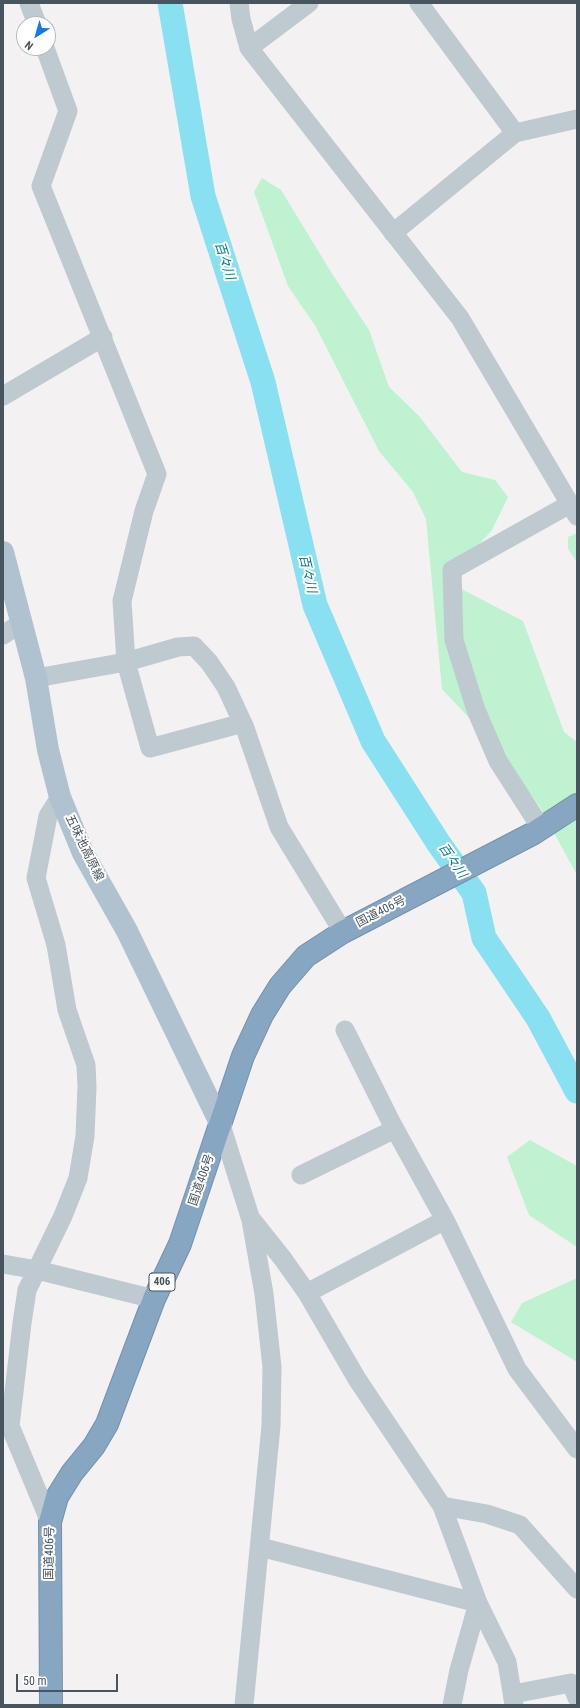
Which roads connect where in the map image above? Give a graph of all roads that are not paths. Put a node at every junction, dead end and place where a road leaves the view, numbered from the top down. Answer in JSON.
{"nodes":[{"id":1,"x":29,"y":3,"type":"edge"},
{"id":2,"x":239,"y":3,"type":"edge"},
{"id":3,"x":309,"y":3,"type":"edge"},
{"id":4,"x":419,"y":3,"type":"edge"},
{"id":5,"x":34,"y":16,"type":"edge"},
{"id":6,"x":249,"y":48,"type":"junction"},
{"id":7,"x":48,"y":56,"type":"edge"},
{"id":8,"x":577,"y":119,"type":"edge"},
{"id":9,"x":515,"y":133,"type":"junction"},
{"id":10,"x":393,"y":233,"type":"junction"},
{"id":11,"x":103,"y":337,"type":"junction"},
{"id":12,"x":3,"y":396,"type":"edge"},
{"id":13,"x":573,"y":510,"type":"edge"},
{"id":14,"x":3,"y":552,"type":"edge"},
{"id":15,"x":21,"y":623,"type":"junction"},
{"id":16,"x":3,"y":635,"type":"edge"},
{"id":17,"x":126,"y":662,"type":"junction"},
{"id":18,"x":36,"y":678,"type":"junction"},
{"id":19,"x":243,"y":723,"type":"junction"},
{"id":20,"x":60,"y":797,"type":"junction"},
{"id":21,"x":577,"y":805,"type":"edge"},
{"id":22,"x":537,"y":831,"type":"junction"},
{"id":23,"x":343,"y":932,"type":"junction"},
{"id":24,"x":345,"y":1030,"type":"dead end"},
{"id":25,"x":221,"y":1125,"type":"junction"},
{"id":26,"x":395,"y":1129,"type":"junction"},
{"id":27,"x":301,"y":1175,"type":"dead end"},
{"id":28,"x":251,"y":1220,"type":"junction"},
{"id":29,"x":445,"y":1220,"type":"junction"},
{"id":30,"x":3,"y":1264,"type":"edge"},
{"id":31,"x":37,"y":1270,"type":"junction"},
{"id":32,"x":308,"y":1293,"type":"junction"},
{"id":33,"x":154,"y":1299,"type":"junction"},
{"id":34,"x":577,"y":1449,"type":"edge"},
{"id":35,"x":442,"y":1506,"type":"junction"},
{"id":36,"x":50,"y":1522,"type":"junction"},
{"id":37,"x":260,"y":1547,"type":"junction"},
{"id":38,"x":577,"y":1589,"type":"edge"},
{"id":39,"x":478,"y":1603,"type":"junction"},
{"id":40,"x":577,"y":1698,"type":"edge"},
{"id":41,"x":513,"y":1699,"type":"edge"},
{"id":42,"x":51,"y":1705,"type":"edge"},
{"id":43,"x":244,"y":1705,"type":"edge"},
{"id":44,"x":452,"y":1705,"type":"edge"}],
"edges":[{"from":1,"to":5,"type":"street"},
{"from":2,"to":6,"type":"street"},
{"from":3,"to":6,"type":"street"},
{"from":4,"to":9,"type":"street"},
{"from":6,"to":10,"type":"street"},
{"from":7,"to":11,"type":"street"},
{"from":8,"to":9,"type":"street"},
{"from":9,"to":10,"type":"street"},
{"from":10,"to":13,"type":"street"},
{"from":11,"to":12,"type":"street"},
{"from":11,"to":17,"type":"street"},
{"from":13,"to":22,"type":"street"},
{"from":14,"to":15,"type":"main road","name":"五味池高原線"},
{"from":15,"to":16,"type":"street"},
{"from":15,"to":18,"type":"main road","name":"五味池高原線"},
{"from":17,"to":18,"type":"street"},
{"from":17,"to":19,"type":"street"},
{"from":17,"to":19,"type":"street"},
{"from":18,"to":20,"type":"main road","name":"五味池高原線"},
{"from":19,"to":23,"type":"street"},
{"from":20,"to":25,"type":"main road","name":"五味池高原線"},
{"from":20,"to":31,"type":"street"},
{"from":21,"to":22,"type":"highway","name":"国道406号","number":"406"},
{"from":22,"to":23,"type":"highway","name":"国道406号","number":"406"},
{"from":23,"to":25,"type":"highway","name":"国道406号","number":"406"},
{"from":24,"to":26,"type":"street"},
{"from":25,"to":28,"type":"street"},
{"from":25,"to":33,"type":"highway","name":"国道406号","number":"406"},
{"from":26,"to":27,"type":"street"},
{"from":26,"to":29,"type":"street"},
{"from":28,"to":32,"type":"street"},
{"from":28,"to":37,"type":"street"},
{"from":29,"to":32,"type":"street"},
{"from":29,"to":34,"type":"street"},
{"from":30,"to":31,"type":"street"},
{"from":31,"to":33,"type":"street"},
{"from":31,"to":36,"type":"street"},
{"from":32,"to":35,"type":"street"},
{"from":33,"to":36,"type":"highway","name":"国道406号","number":"406"},
{"from":35,"to":38,"type":"street"},
{"from":35,"to":39,"type":"street"},
{"from":36,"to":42,"type":"highway","name":"国道406号","number":"406"},
{"from":37,"to":39,"type":"street"},
{"from":37,"to":43,"type":"street"},
{"from":39,"to":41,"type":"street"},
{"from":39,"to":44,"type":"street"},
{"from":40,"to":41,"type":"street"}]}
